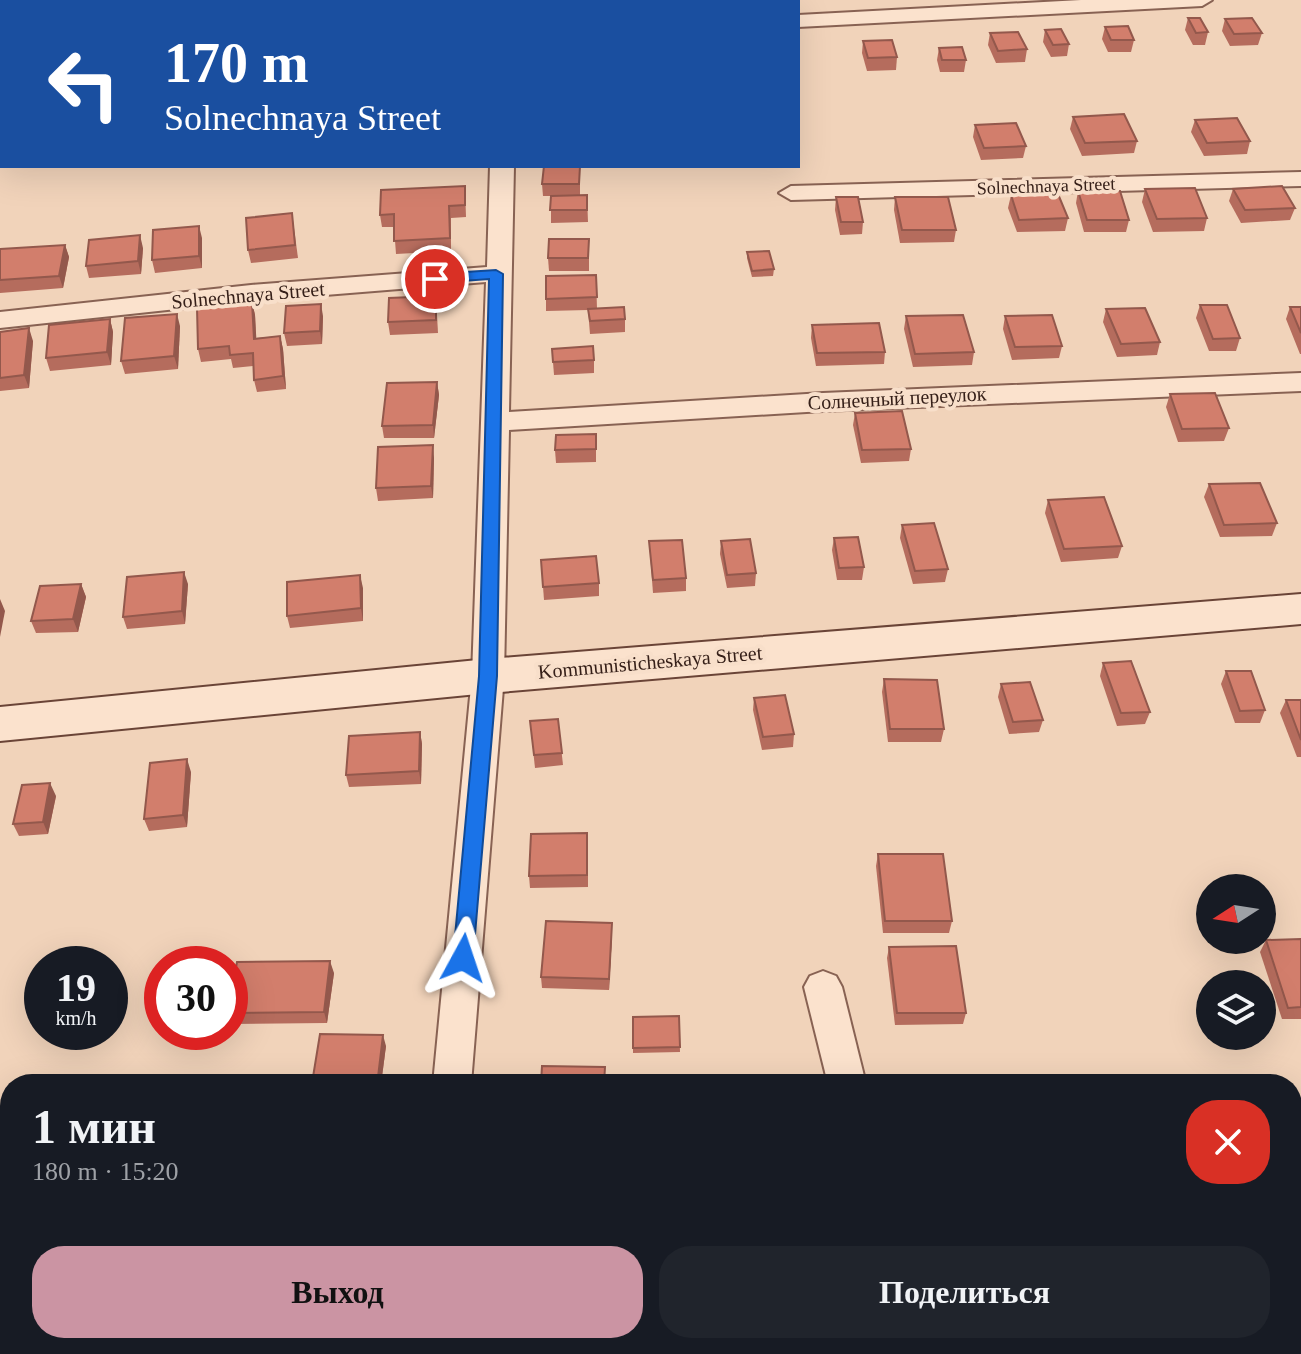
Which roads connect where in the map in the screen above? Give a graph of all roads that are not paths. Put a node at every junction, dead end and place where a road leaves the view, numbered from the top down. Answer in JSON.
{"nodes":[{"id":1,"x":1202,"y":0,"type":"edge"},
{"id":2,"x":800,"y":21,"type":"edge"},
{"id":3,"x":502,"y":168,"type":"edge"},
{"id":4,"x":1301,"y":179,"type":"edge"},
{"id":5,"x":791,"y":193,"type":"dead end"},
{"id":6,"x":496,"y":274,"type":"junction"},
{"id":7,"x":0,"y":320,"type":"edge"},
{"id":8,"x":1301,"y":382,"type":"edge"},
{"id":9,"x":494,"y":422,"type":"junction"},
{"id":10,"x":1301,"y":609,"type":"edge"},
{"id":11,"x":488,"y":676,"type":"junction"},
{"id":12,"x":0,"y":724,"type":"edge"},
{"id":13,"x":823,"y":987,"type":"dead end"},
{"id":14,"x":453,"y":1074,"type":"edge"},
{"id":15,"x":845,"y":1074,"type":"edge"}],
"edges":[{"from":1,"to":2,"type":"street"},
{"from":3,"to":6,"type":"street"},
{"from":4,"to":5,"type":"street","name":"Solnechnaya Street"},
{"from":6,"to":7,"type":"street","name":"Solnechnaya Street"},
{"from":6,"to":9,"type":"street"},
{"from":8,"to":9,"type":"street","name":"Солнечный переулок"},
{"from":9,"to":11,"type":"street"},
{"from":10,"to":11,"type":"main road","name":"Kommunisticheskaya Street"},
{"from":11,"to":12,"type":"main road","name":"Kommunisticheskaya Street"},
{"from":11,"to":14,"type":"street"},
{"from":13,"to":15,"type":"street"}]}
